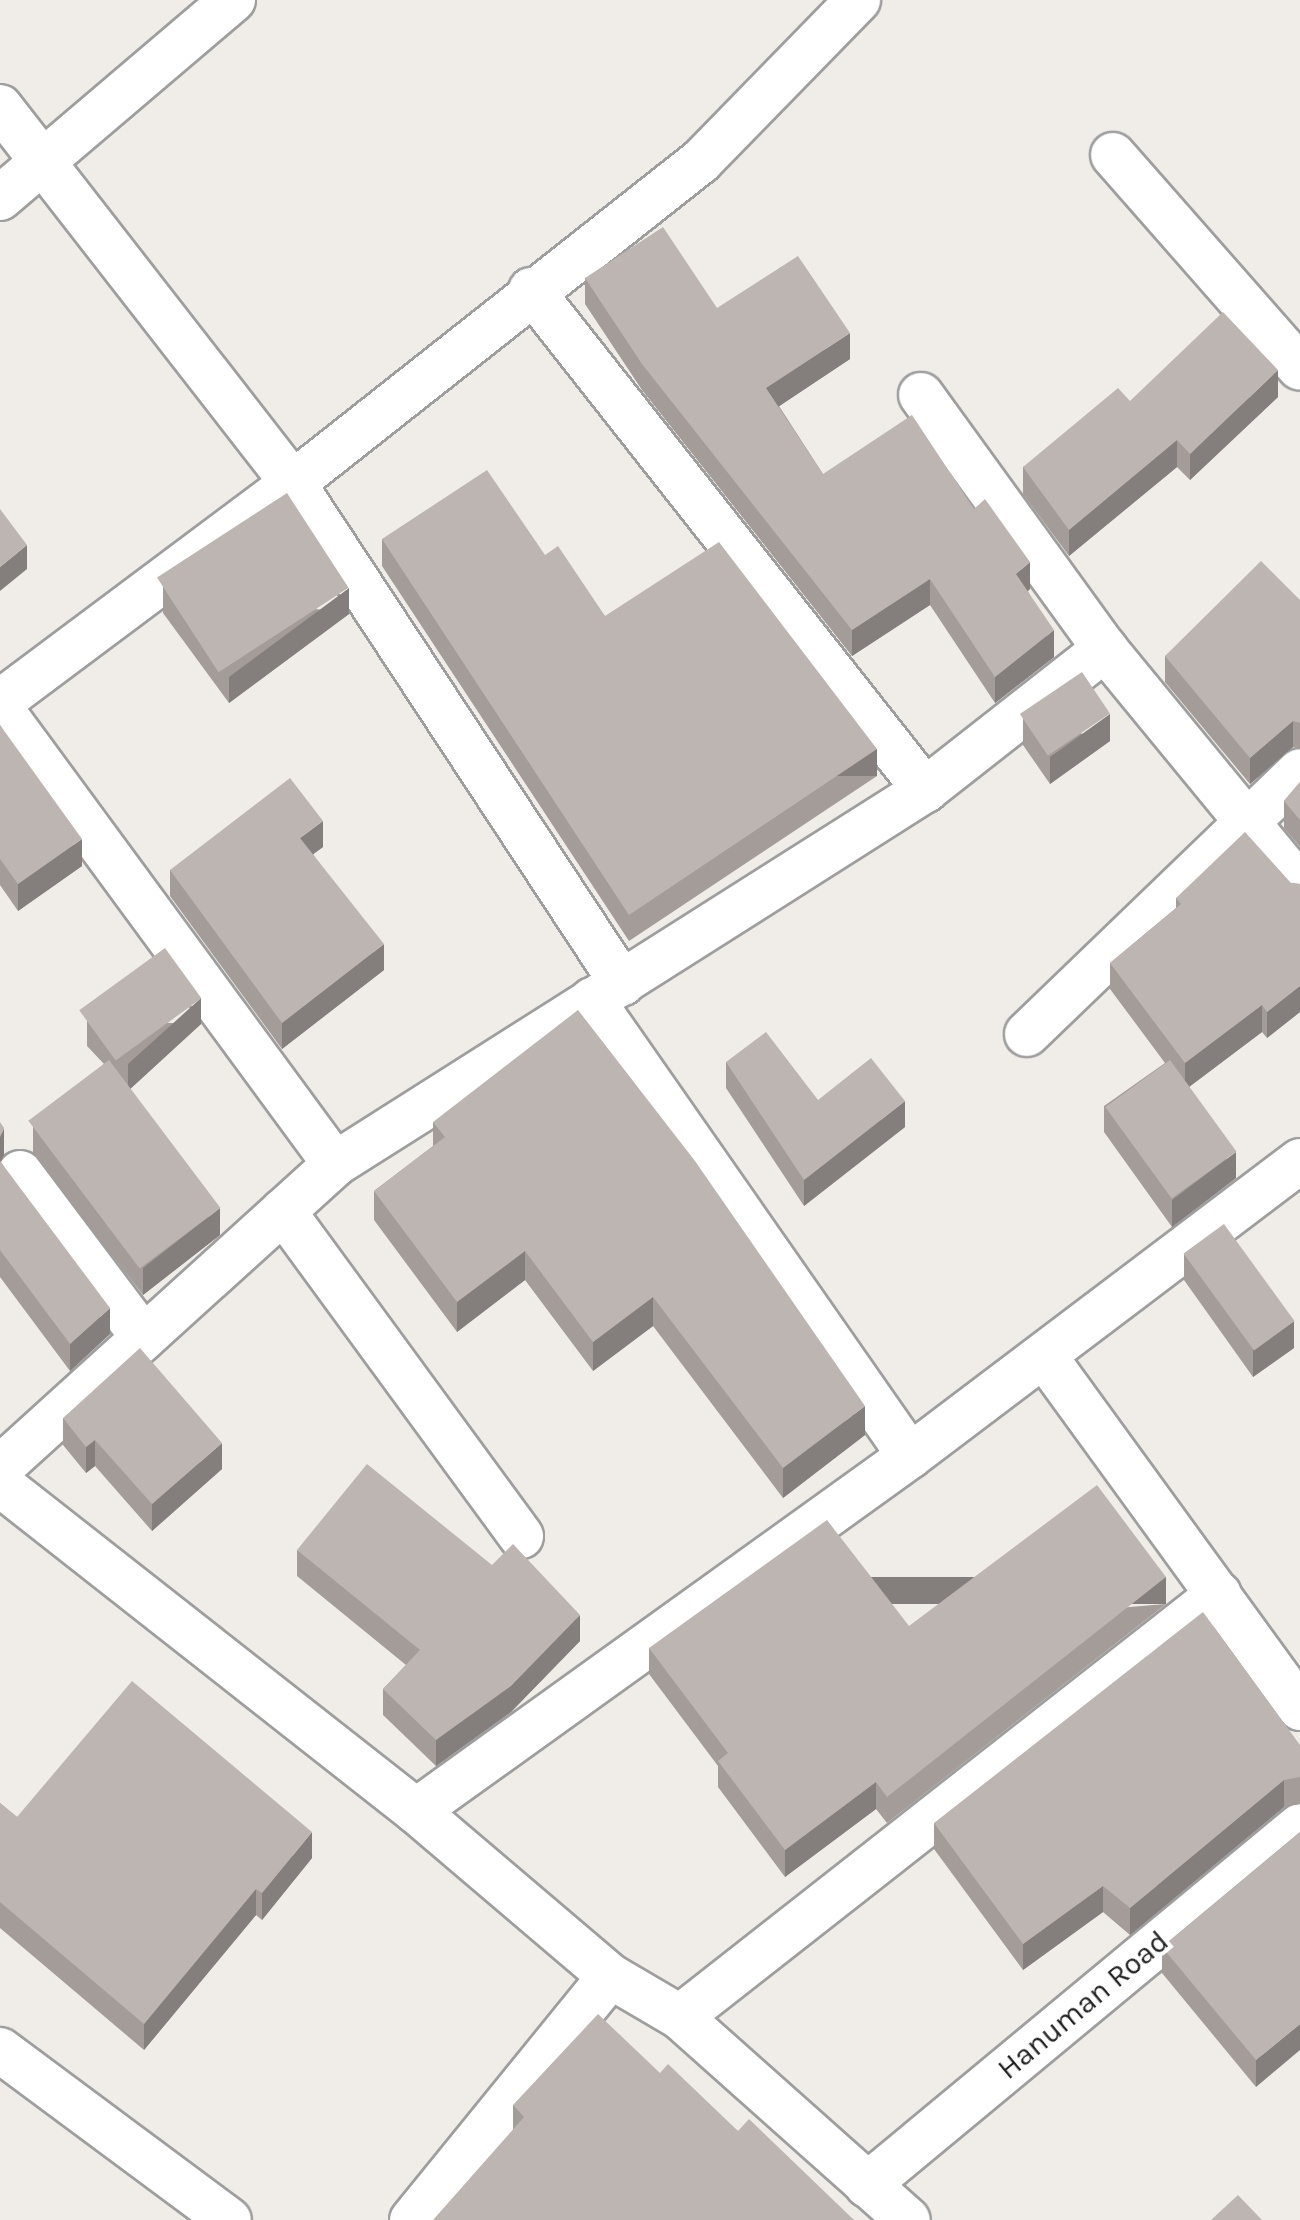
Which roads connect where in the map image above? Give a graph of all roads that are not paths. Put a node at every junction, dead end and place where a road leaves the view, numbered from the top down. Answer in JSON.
{"nodes":[{"id":1,"x":233,"y":0,"type":"edge"},
{"id":2,"x":858,"y":0,"type":"edge"},
{"id":3,"x":0,"y":107,"type":"edge"},
{"id":4,"x":1113,"y":155,"type":"dead end"},
{"id":5,"x":43,"y":162,"type":"junction"},
{"id":6,"x":0,"y":198,"type":"edge"},
{"id":7,"x":531,"y":290,"type":"junction"},
{"id":8,"x":1300,"y":368,"type":"edge"},
{"id":9,"x":921,"y":395,"type":"dead end"},
{"id":10,"x":293,"y":483,"type":"junction"},
{"id":11,"x":1105,"y":649,"type":"junction"},
{"id":12,"x":0,"y":705,"type":"edge"},
{"id":13,"x":1300,"y":771,"type":"edge"},
{"id":14,"x":925,"y":790,"type":"junction"},
{"id":15,"x":1245,"y":825,"type":"junction"},
{"id":16,"x":1300,"y":886,"type":"edge"},
{"id":17,"x":607,"y":992,"type":"junction"},
{"id":18,"x":1027,"y":1034,"type":"dead end"},
{"id":19,"x":1300,"y":1161,"type":"edge"},
{"id":20,"x":335,"y":1164,"type":"junction"},
{"id":21,"x":20,"y":1173,"type":"dead end"},
{"id":22,"x":283,"y":1211,"type":"junction"},
{"id":23,"x":144,"y":1338,"type":"junction"},
{"id":24,"x":1045,"y":1357,"type":"junction"},
{"id":25,"x":910,"y":1456,"type":"junction"},
{"id":26,"x":0,"y":1468,"type":"edge"},
{"id":27,"x":0,"y":1484,"type":"edge"},
{"id":28,"x":521,"y":1536,"type":"dead end"},
{"id":29,"x":1219,"y":1594,"type":"junction"},
{"id":30,"x":1300,"y":1708,"type":"edge"},
{"id":31,"x":416,"y":1811,"type":"junction"},
{"id":32,"x":1300,"y":1826,"type":"edge"},
{"id":33,"x":610,"y":1976,"type":"junction"},
{"id":34,"x":680,"y":2017,"type":"junction"},
{"id":35,"x":0,"y":2050,"type":"edge"},
{"id":36,"x":867,"y":2185,"type":"junction"},
{"id":37,"x":229,"y":2220,"type":"edge"},
{"id":38,"x":412,"y":2220,"type":"edge"},
{"id":39,"x":908,"y":2220,"type":"edge"}],
"edges":[{"from":1,"to":5,"type":"street"},
{"from":2,"to":7,"type":"street"},
{"from":3,"to":5,"type":"street"},
{"from":4,"to":8,"type":"street"},
{"from":5,"to":6,"type":"street"},
{"from":5,"to":10,"type":"street"},
{"from":7,"to":10,"type":"street"},
{"from":7,"to":14,"type":"street"},
{"from":9,"to":11,"type":"street"},
{"from":10,"to":12,"type":"street"},
{"from":10,"to":17,"type":"street"},
{"from":11,"to":14,"type":"street"},
{"from":11,"to":15,"type":"street"},
{"from":12,"to":20,"type":"street"},
{"from":13,"to":15,"type":"street"},
{"from":14,"to":17,"type":"street"},
{"from":15,"to":16,"type":"street"},
{"from":15,"to":18,"type":"street"},
{"from":17,"to":20,"type":"street"},
{"from":17,"to":25,"type":"street"},
{"from":19,"to":24,"type":"street"},
{"from":20,"to":22,"type":"street"},
{"from":21,"to":23,"type":"street"},
{"from":22,"to":23,"type":"street"},
{"from":22,"to":28,"type":"street"},
{"from":23,"to":26,"type":"street"},
{"from":24,"to":25,"type":"street"},
{"from":24,"to":29,"type":"street"},
{"from":25,"to":31,"type":"street"},
{"from":27,"to":31,"type":"street"},
{"from":29,"to":30,"type":"street"},
{"from":29,"to":34,"type":"street"},
{"from":31,"to":33,"type":"street"},
{"from":32,"to":36,"type":"street","name":"Hanuman Road"},
{"from":33,"to":34,"type":"street"},
{"from":33,"to":38,"type":"street"},
{"from":34,"to":36,"type":"street"},
{"from":35,"to":37,"type":"street"},
{"from":36,"to":39,"type":"street"}]}
